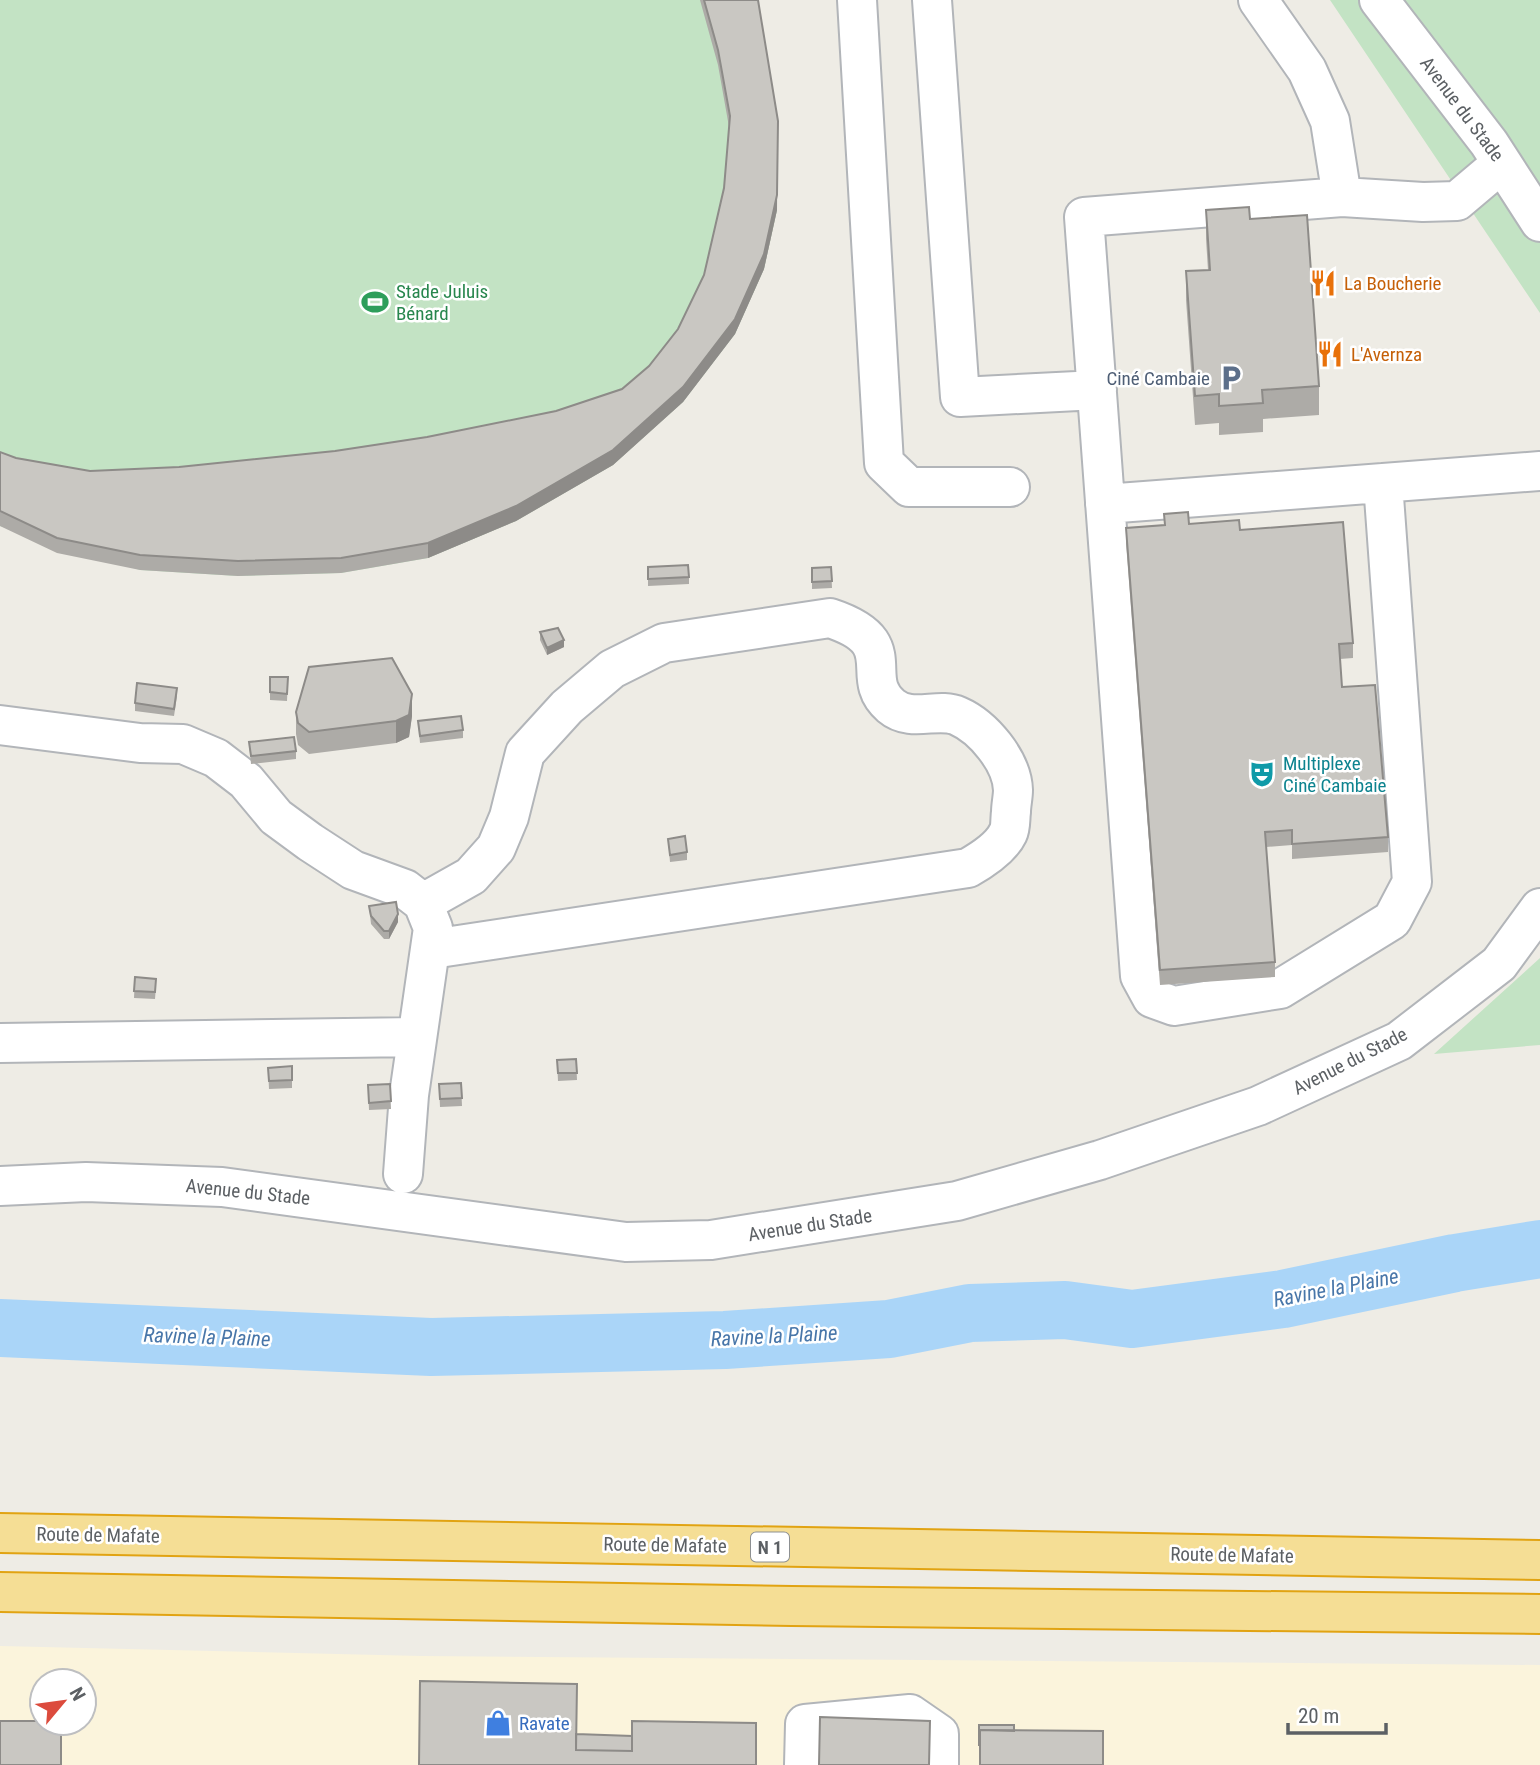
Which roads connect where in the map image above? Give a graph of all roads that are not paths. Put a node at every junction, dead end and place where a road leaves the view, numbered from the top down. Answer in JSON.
{"nodes":[{"id":1,"x":857,"y":0,"type":"edge"},
{"id":2,"x":932,"y":0,"type":"edge"},
{"id":3,"x":1258,"y":0,"type":"edge"},
{"id":4,"x":1379,"y":0,"type":"edge"},
{"id":5,"x":1502,"y":163,"type":"junction"},
{"id":6,"x":1342,"y":197,"type":"junction"},
{"id":7,"x":1540,"y":222,"type":"edge"},
{"id":8,"x":1097,"y":390,"type":"junction"},
{"id":9,"x":1540,"y":471,"type":"edge"},
{"id":10,"x":1383,"y":483,"type":"junction"},
{"id":11,"x":1010,"y":487,"type":"dead end"},
{"id":12,"x":1105,"y":504,"type":"junction"},
{"id":13,"x":0,"y":724,"type":"edge"},
{"id":14,"x":423,"y":903,"type":"junction"},
{"id":15,"x":1540,"y":908,"type":"edge"},
{"id":16,"x":432,"y":949,"type":"junction"},
{"id":17,"x":417,"y":1037,"type":"junction"},
{"id":18,"x":0,"y":1043,"type":"edge"},
{"id":19,"x":403,"y":1174,"type":"dead end"},
{"id":20,"x":0,"y":1186,"type":"edge"},
{"id":21,"x":0,"y":1533,"type":"edge"},
{"id":22,"x":1540,"y":1560,"type":"edge"},
{"id":23,"x":0,"y":1592,"type":"edge"},
{"id":24,"x":1540,"y":1614,"type":"edge"},
{"id":25,"x":804,"y":1765,"type":"edge"},
{"id":26,"x":939,"y":1765,"type":"edge"}],
"edges":[{"from":1,"to":11,"type":"street"},
{"from":2,"to":8,"type":"street"},
{"from":3,"to":6,"type":"street"},
{"from":4,"to":5,"type":"street","name":"Avenue du Stade"},
{"from":5,"to":6,"type":"street"},
{"from":5,"to":7,"type":"street","name":"Avenue du Stade"},
{"from":6,"to":8,"type":"street"},
{"from":8,"to":12,"type":"street"},
{"from":9,"to":10,"type":"street"},
{"from":10,"to":12,"type":"street"},
{"from":10,"to":12,"type":"street"},
{"from":13,"to":14,"type":"street"},
{"from":14,"to":16,"type":"street"},
{"from":14,"to":16,"type":"street"},
{"from":15,"to":20,"type":"street","name":"Avenue du Stade"},
{"from":16,"to":17,"type":"street"},
{"from":17,"to":18,"type":"street"},
{"from":17,"to":19,"type":"street"},
{"from":21,"to":22,"type":"highway","name":"Route de Mafate","number":"N 1"},
{"from":23,"to":24,"type":"highway"},
{"from":25,"to":26,"type":"street"}]}
